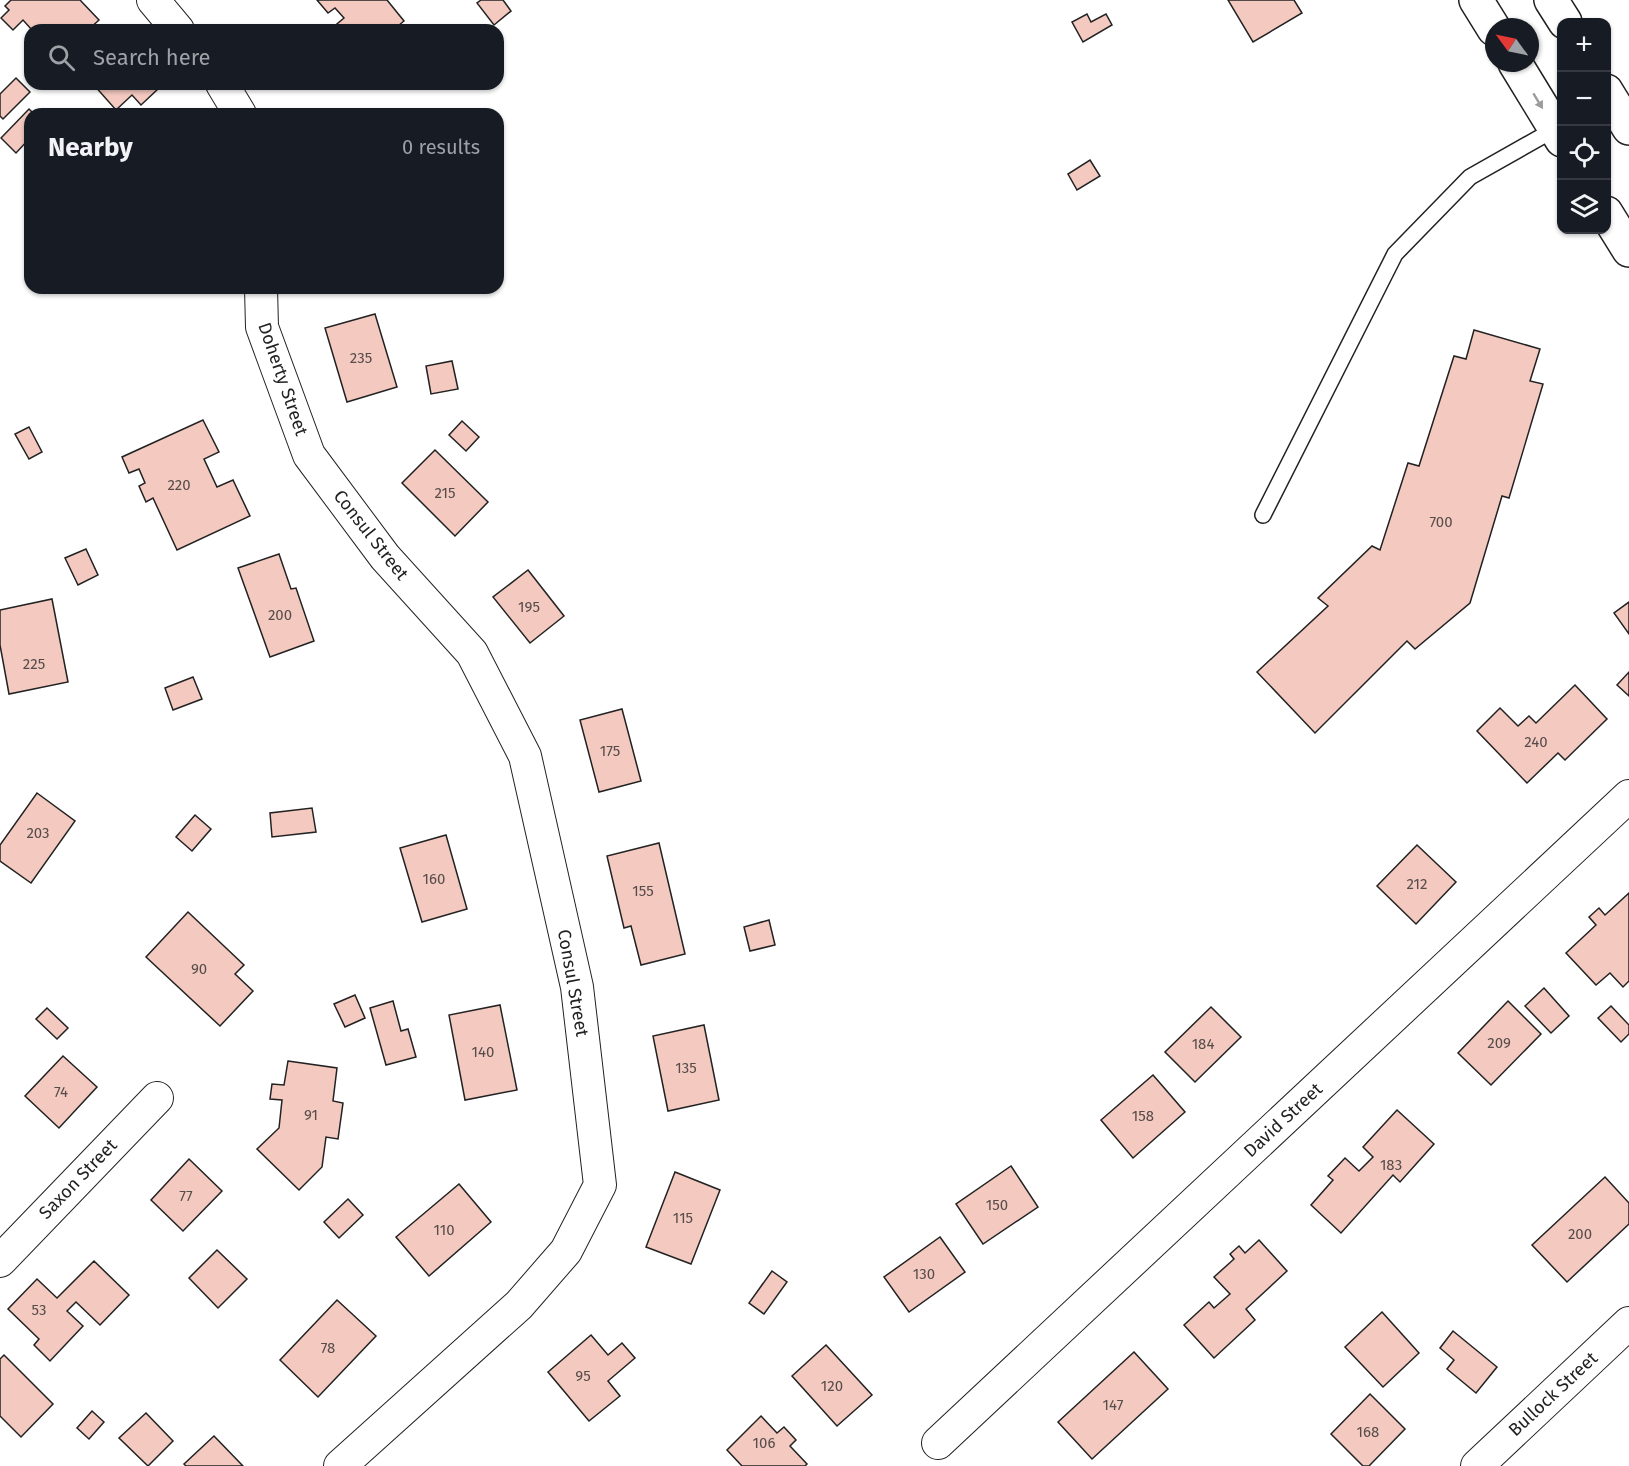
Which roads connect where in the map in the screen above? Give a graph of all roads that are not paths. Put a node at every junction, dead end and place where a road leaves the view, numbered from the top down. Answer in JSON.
{"nodes":[{"id":1,"x":153,"y":0,"type":"edge"},
{"id":2,"x":1476,"y":0,"type":"edge"},
{"id":3,"x":1551,"y":0,"type":"edge"},
{"id":4,"x":1487,"y":18,"type":"edge"},
{"id":5,"x":1562,"y":18,"type":"edge"},
{"id":6,"x":173,"y":24,"type":"edge"},
{"id":7,"x":1520,"y":72,"type":"edge"},
{"id":8,"x":226,"y":90,"type":"edge"},
{"id":9,"x":1611,"y":99,"type":"edge"},
{"id":10,"x":236,"y":108,"type":"edge"},
{"id":11,"x":1629,"y":128,"type":"edge"},
{"id":12,"x":1557,"y":132,"type":"edge"},
{"id":13,"x":1557,"y":134,"type":"edge"},
{"id":14,"x":1611,"y":221,"type":"edge"},
{"id":15,"x":1629,"y":250,"type":"edge"},
{"id":16,"x":261,"y":294,"type":"edge"},
{"id":17,"x":318,"y":467,"type":"joint"},
{"id":18,"x":1263,"y":515,"type":"dead end"},
{"id":19,"x":1629,"y":796,"type":"edge"},
{"id":20,"x":157,"y":1098,"type":"dead end"},
{"id":21,"x":0,"y":1261,"type":"edge"},
{"id":22,"x":1629,"y":1323,"type":"edge"},
{"id":23,"x":938,"y":1443,"type":"dead end"},
{"id":24,"x":340,"y":1466,"type":"edge"},
{"id":25,"x":1477,"y":1466,"type":"edge"}],
"edges":[{"from":1,"to":6,"type":"street"},
{"from":2,"to":4,"type":"main road"},
{"from":3,"to":5,"type":"main road"},
{"from":7,"to":12,"type":"main road","one_way":true},
{"from":8,"to":10,"type":"street"},
{"from":9,"to":11,"type":"main road"},
{"from":13,"to":18,"type":"lane"},
{"from":14,"to":15,"type":"main road"},
{"from":16,"to":17,"type":"street","name":"Doherty Street"},
{"from":17,"to":24,"type":"street","name":"Consul Street"},
{"from":19,"to":23,"type":"street","name":"David Street"},
{"from":20,"to":21,"type":"street","name":"Saxon Street"},
{"from":22,"to":25,"type":"street","name":"Bullock Street"}]}
